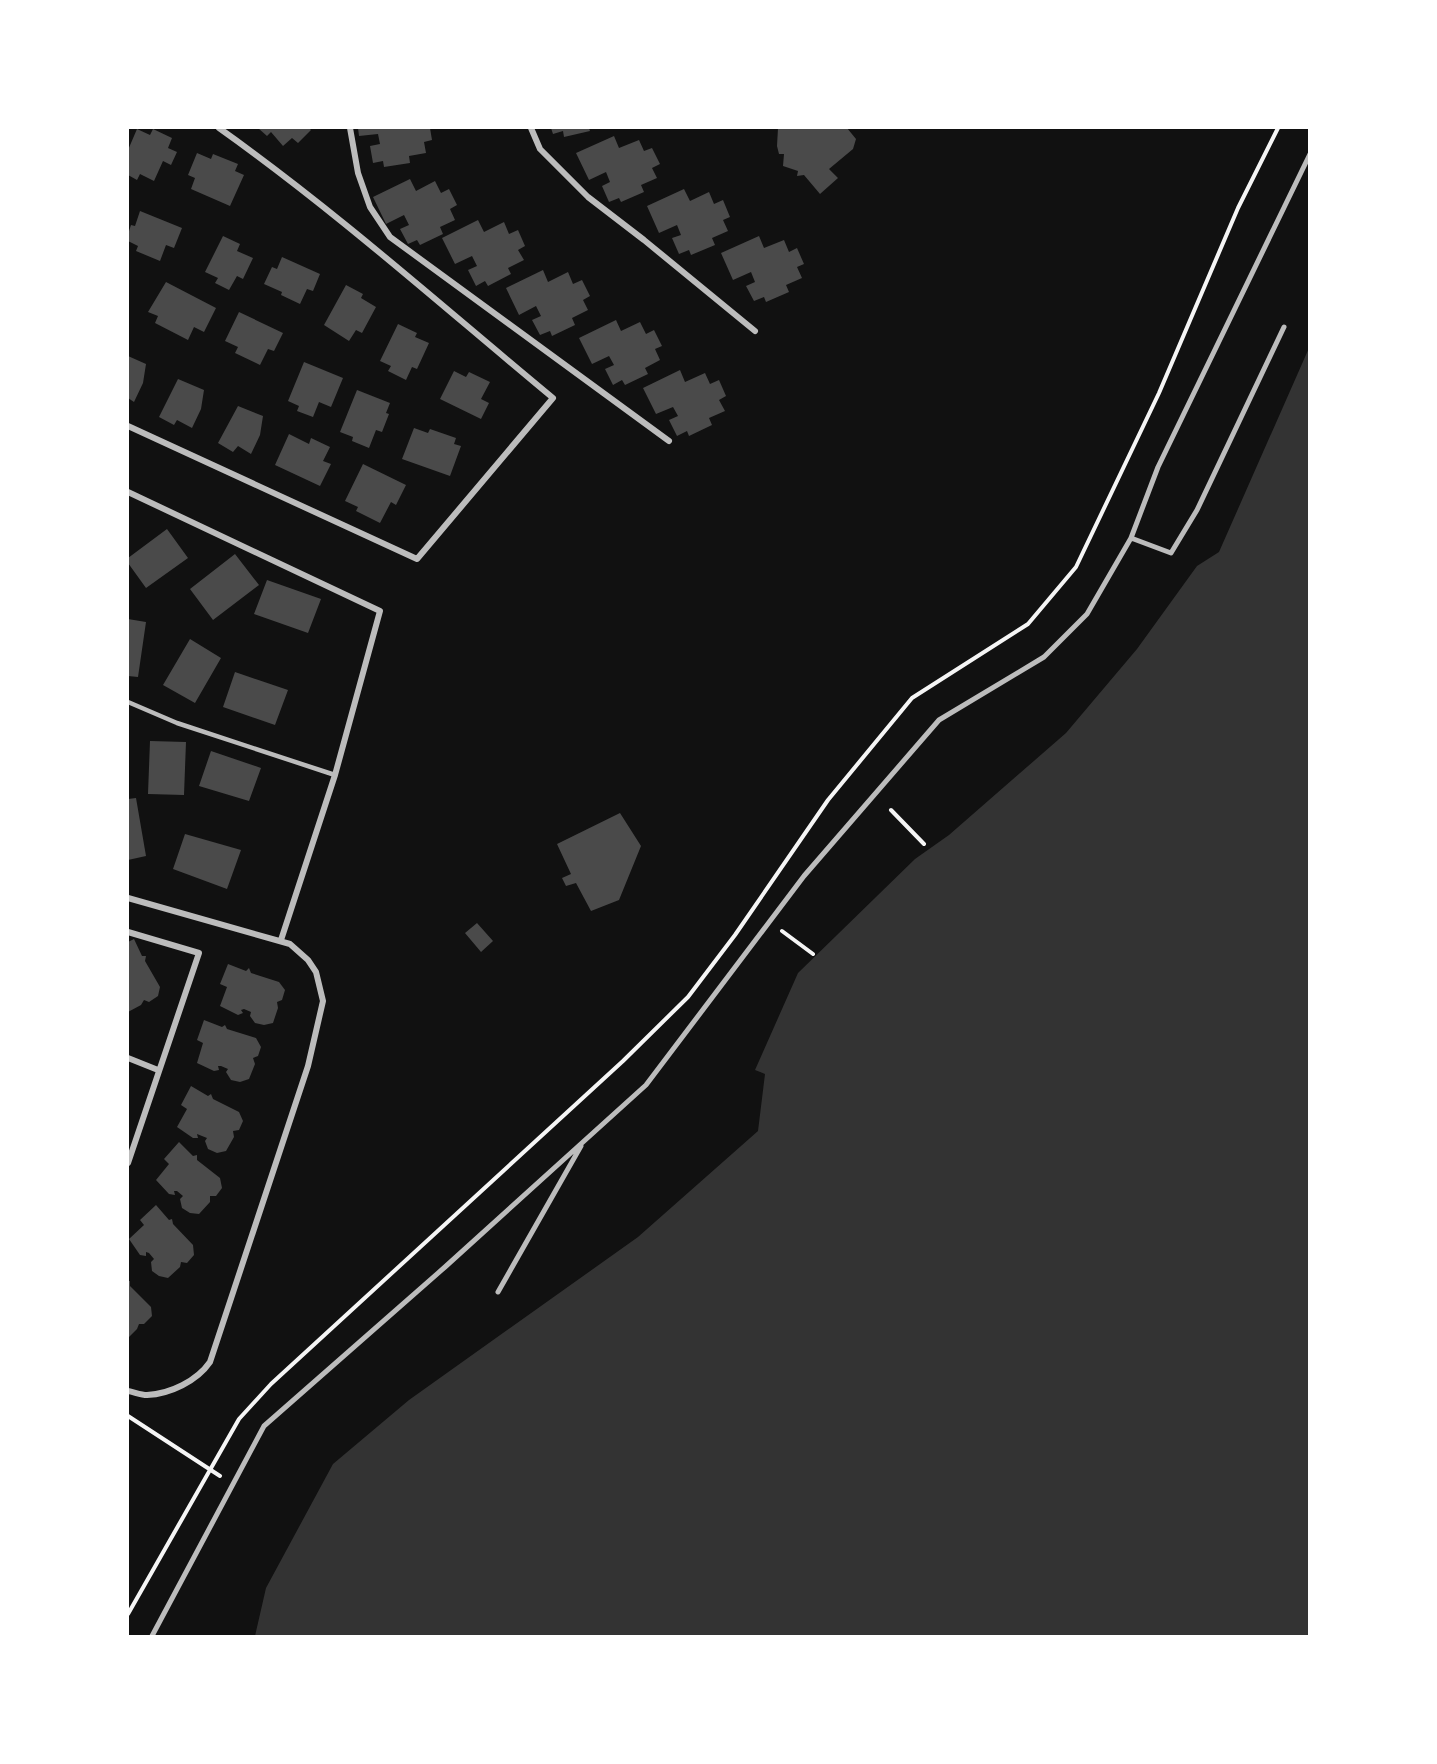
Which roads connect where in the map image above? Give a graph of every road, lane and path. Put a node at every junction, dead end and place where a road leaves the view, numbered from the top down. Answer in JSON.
{"nodes":[{"id":1,"x":219,"y":128,"type":"edge"},
{"id":2,"x":350,"y":128,"type":"edge"},
{"id":3,"x":531,"y":128,"type":"edge"},
{"id":4,"x":1278,"y":128,"type":"edge"},
{"id":5,"x":1310,"y":154,"type":"edge"},
{"id":6,"x":1284,"y":327,"type":"dead end"},
{"id":7,"x":754,"y":332,"type":"dead end"},
{"id":8,"x":128,"y":426,"type":"edge"},
{"id":9,"x":669,"y":441,"type":"dead end"},
{"id":10,"x":128,"y":492,"type":"edge"},
{"id":11,"x":1131,"y":538,"type":"junction"},
{"id":12,"x":128,"y":702,"type":"edge"},
{"id":13,"x":335,"y":775,"type":"junction"},
{"id":14,"x":891,"y":810,"type":"dead end"},
{"id":15,"x":924,"y":844,"type":"dead end"},
{"id":16,"x":128,"y":898,"type":"edge"},
{"id":17,"x":770,"y":922,"type":"junction"},
{"id":18,"x":128,"y":932,"type":"edge"},
{"id":19,"x":281,"y":940,"type":"junction"},
{"id":20,"x":813,"y":954,"type":"dead end"},
{"id":21,"x":128,"y":1058,"type":"edge"},
{"id":22,"x":158,"y":1070,"type":"junction"},
{"id":23,"x":583,"y":1142,"type":"junction"},
{"id":24,"x":130,"y":1150,"type":"edge"},
{"id":25,"x":128,"y":1162,"type":"edge"},
{"id":26,"x":498,"y":1292,"type":"dead end"},
{"id":27,"x":128,"y":1391,"type":"edge"},
{"id":28,"x":128,"y":1416,"type":"edge"},
{"id":29,"x":210,"y":1470,"type":"junction"},
{"id":30,"x":234,"y":1484,"type":"junction"},
{"id":31,"x":128,"y":1614,"type":"edge"},
{"id":32,"x":152,"y":1636,"type":"edge"}],
"edges":[{"from":1,"to":8,"type":"street"},
{"from":2,"to":9,"type":"street"},
{"from":3,"to":7,"type":"street"},
{"from":4,"to":29,"type":"path"},
{"from":5,"to":11,"type":"street"},
{"from":6,"to":11,"type":"street"},
{"from":10,"to":13,"type":"street"},
{"from":11,"to":17,"type":"street"},
{"from":12,"to":13,"type":"lane"},
{"from":13,"to":19,"type":"street"},
{"from":14,"to":15,"type":"path"},
{"from":16,"to":19,"type":"street"},
{"from":17,"to":20,"type":"path"},
{"from":17,"to":23,"type":"street"},
{"from":18,"to":22,"type":"street"},
{"from":19,"to":27,"type":"street"},
{"from":21,"to":22,"type":"street"},
{"from":22,"to":24,"type":"street"},
{"from":23,"to":26,"type":"street"},
{"from":23,"to":30,"type":"street"},
{"from":24,"to":25,"type":"street"},
{"from":28,"to":29,"type":"path"},
{"from":29,"to":30,"type":"path"},
{"from":29,"to":31,"type":"path"},
{"from":30,"to":32,"type":"street"}]}
